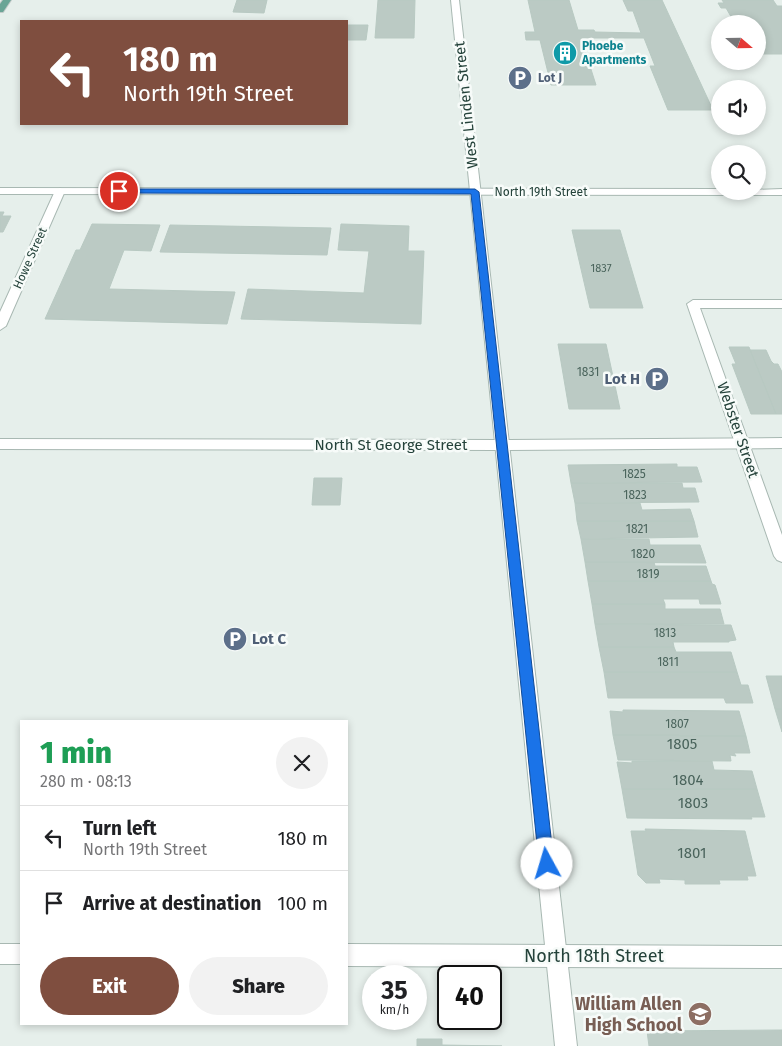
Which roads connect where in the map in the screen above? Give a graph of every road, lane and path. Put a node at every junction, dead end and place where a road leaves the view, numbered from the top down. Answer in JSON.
{"nodes":[{"id":1,"x":7,"y":0,"type":"edge"},
{"id":2,"x":455,"y":0,"type":"edge"},
{"id":3,"x":0,"y":10,"type":"edge"},
{"id":4,"x":0,"y":190,"type":"edge"},
{"id":5,"x":60,"y":191,"type":"junction"},
{"id":6,"x":475,"y":192,"type":"junction"},
{"id":7,"x":782,"y":192,"type":"edge"},
{"id":8,"x":782,"y":304,"type":"edge"},
{"id":9,"x":0,"y":326,"type":"edge"},
{"id":10,"x":742,"y":442,"type":"junction"},
{"id":11,"x":782,"y":443,"type":"edge"},
{"id":12,"x":0,"y":444,"type":"edge"},
{"id":13,"x":502,"y":445,"type":"junction"},
{"id":14,"x":782,"y":556,"type":"edge"},
{"id":15,"x":0,"y":954,"type":"edge"},
{"id":16,"x":20,"y":954,"type":"edge"},
{"id":17,"x":348,"y":955,"type":"edge"},
{"id":18,"x":556,"y":956,"type":"junction"},
{"id":19,"x":782,"y":957,"type":"edge"},
{"id":20,"x":566,"y":1046,"type":"edge"}],
"edges":[{"from":1,"to":3,"type":"main road"},
{"from":2,"to":6,"type":"street","name":"West Linden Street"},
{"from":4,"to":5,"type":"street","name":"North 19th Street"},
{"from":5,"to":6,"type":"street","name":"North 19th Street"},
{"from":5,"to":9,"type":"street","name":"Howe Street"},
{"from":6,"to":7,"type":"street","name":"North 19th Street"},
{"from":6,"to":13,"type":"street","name":"West Linden Street"},
{"from":8,"to":10,"type":"street","name":"Webster Street"},
{"from":10,"to":11,"type":"street","name":"North St George Street"},
{"from":10,"to":13,"type":"street","name":"North St George Street"},
{"from":10,"to":14,"type":"street","name":"Webster Street"},
{"from":12,"to":13,"type":"street","name":"North St George Street"},
{"from":13,"to":18,"type":"street","name":"West Linden Street"},
{"from":15,"to":16,"type":"street"},
{"from":17,"to":18,"type":"street","name":"North 18th Street"},
{"from":18,"to":19,"type":"street","name":"North 18th Street"},
{"from":18,"to":20,"type":"street","name":"West Linden Street"}]}
